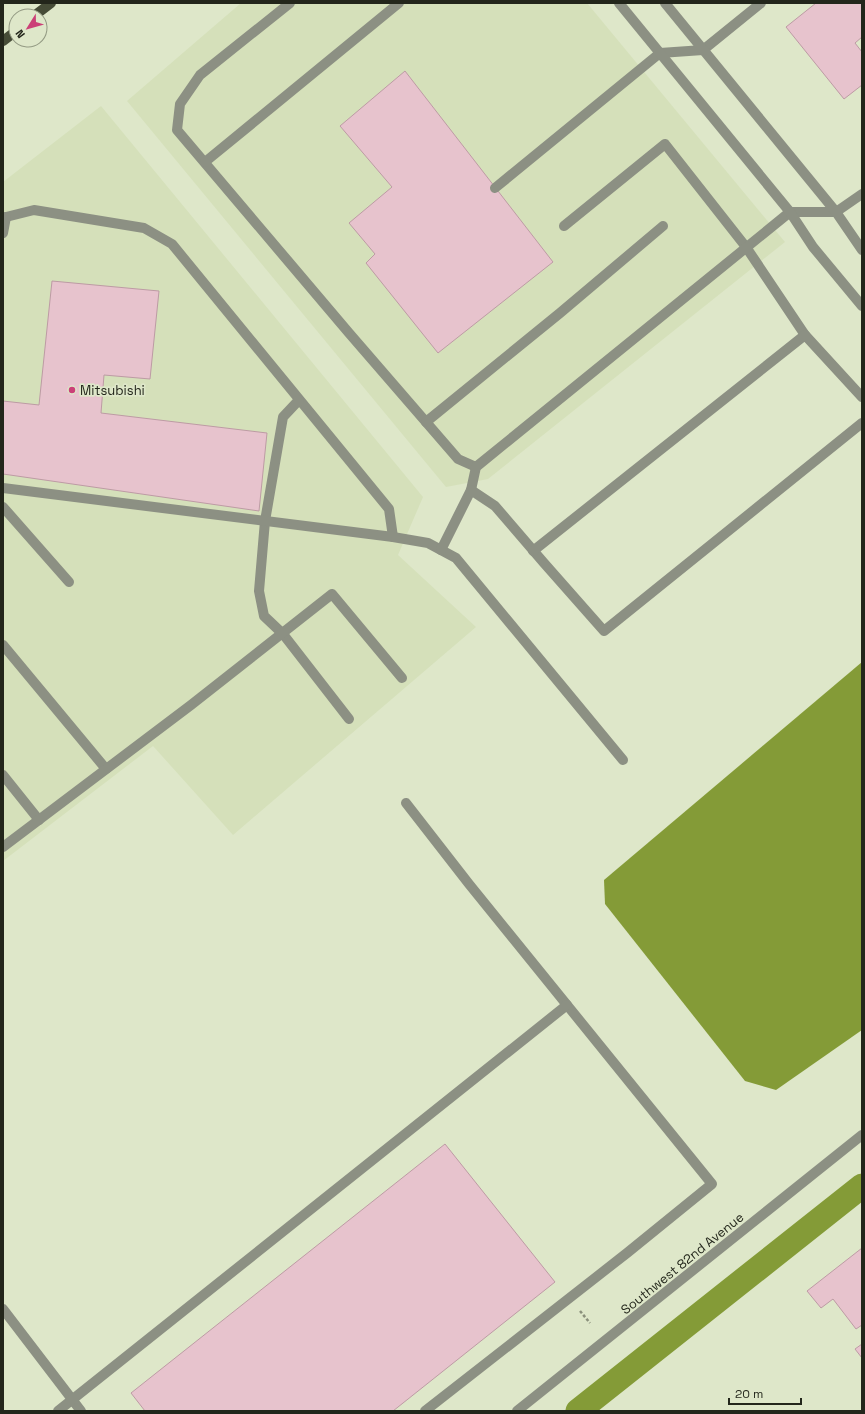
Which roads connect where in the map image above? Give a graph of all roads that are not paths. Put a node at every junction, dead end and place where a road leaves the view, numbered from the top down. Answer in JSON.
{"nodes":[{"id":1,"x":290,"y":3,"type":"edge"},
{"id":2,"x":399,"y":3,"type":"edge"},
{"id":3,"x":619,"y":3,"type":"edge"},
{"id":4,"x":665,"y":3,"type":"edge"},
{"id":5,"x":761,"y":3,"type":"edge"},
{"id":6,"x":703,"y":50,"type":"junction"},
{"id":7,"x":660,"y":53,"type":"junction"},
{"id":8,"x":205,"y":162,"type":"junction"},
{"id":9,"x":495,"y":188,"type":"dead end"},
{"id":10,"x":862,"y":194,"type":"edge"},
{"id":11,"x":790,"y":212,"type":"junction"},
{"id":12,"x":836,"y":212,"type":"junction"},
{"id":13,"x":4,"y":218,"type":"edge"},
{"id":14,"x":564,"y":226,"type":"dead end"},
{"id":15,"x":662,"y":226,"type":"dead end"},
{"id":16,"x":3,"y":233,"type":"edge"},
{"id":17,"x":746,"y":246,"type":"junction"},
{"id":18,"x":862,"y":250,"type":"edge"},
{"id":19,"x":862,"y":306,"type":"edge"},
{"id":20,"x":805,"y":335,"type":"junction"},
{"id":21,"x":862,"y":397,"type":"edge"},
{"id":22,"x":299,"y":400,"type":"junction"},
{"id":23,"x":426,"y":422,"type":"junction"},
{"id":24,"x":862,"y":423,"type":"edge"},
{"id":25,"x":476,"y":467,"type":"junction"},
{"id":26,"x":3,"y":488,"type":"edge"},
{"id":27,"x":471,"y":490,"type":"junction"},
{"id":28,"x":3,"y":508,"type":"edge"},
{"id":29,"x":266,"y":521,"type":"junction"},
{"id":30,"x":393,"y":537,"type":"junction"},
{"id":31,"x":441,"y":550,"type":"junction"},
{"id":32,"x":533,"y":550,"type":"junction"},
{"id":33,"x":69,"y":582,"type":"dead end"},
{"id":34,"x":283,"y":634,"type":"junction"},
{"id":35,"x":3,"y":645,"type":"edge"},
{"id":36,"x":402,"y":678,"type":"dead end"},
{"id":37,"x":349,"y":718,"type":"dead end"},
{"id":38,"x":623,"y":760,"type":"dead end"},
{"id":39,"x":106,"y":769,"type":"junction"},
{"id":40,"x":3,"y":775,"type":"edge"},
{"id":41,"x":406,"y":803,"type":"dead end"},
{"id":42,"x":39,"y":820,"type":"junction"},
{"id":43,"x":3,"y":847,"type":"edge"},
{"id":44,"x":567,"y":1004,"type":"junction"},
{"id":45,"x":862,"y":1135,"type":"edge"},
{"id":46,"x":3,"y":1309,"type":"edge"},
{"id":47,"x":73,"y":1400,"type":"junction"},
{"id":48,"x":58,"y":1411,"type":"edge"},
{"id":49,"x":81,"y":1411,"type":"edge"},
{"id":50,"x":425,"y":1411,"type":"edge"},
{"id":51,"x":517,"y":1411,"type":"edge"}],
"edges":[{"from":1,"to":8,"type":"street"},
{"from":2,"to":8,"type":"street"},
{"from":3,"to":7,"type":"street"},
{"from":4,"to":6,"type":"street"},
{"from":5,"to":6,"type":"street"},
{"from":6,"to":7,"type":"street"},
{"from":6,"to":12,"type":"street"},
{"from":7,"to":9,"type":"street"},
{"from":7,"to":11,"type":"street"},
{"from":8,"to":23,"type":"street"},
{"from":10,"to":12,"type":"street"},
{"from":11,"to":12,"type":"street"},
{"from":11,"to":17,"type":"street"},
{"from":11,"to":19,"type":"street"},
{"from":12,"to":18,"type":"street"},
{"from":13,"to":16,"type":"street"},
{"from":13,"to":22,"type":"street"},
{"from":14,"to":17,"type":"street"},
{"from":15,"to":23,"type":"street"},
{"from":17,"to":20,"type":"street"},
{"from":17,"to":25,"type":"street"},
{"from":20,"to":21,"type":"street"},
{"from":20,"to":32,"type":"street"},
{"from":22,"to":29,"type":"street"},
{"from":22,"to":30,"type":"street"},
{"from":23,"to":25,"type":"street"},
{"from":24,"to":32,"type":"street"},
{"from":25,"to":27,"type":"street"},
{"from":26,"to":29,"type":"street"},
{"from":27,"to":31,"type":"street"},
{"from":27,"to":32,"type":"street"},
{"from":28,"to":33,"type":"street"},
{"from":29,"to":30,"type":"street"},
{"from":29,"to":34,"type":"street"},
{"from":30,"to":31,"type":"street"},
{"from":31,"to":38,"type":"street"},
{"from":34,"to":36,"type":"street"},
{"from":34,"to":37,"type":"street"},
{"from":34,"to":39,"type":"street"},
{"from":35,"to":39,"type":"street"},
{"from":39,"to":42,"type":"street"},
{"from":40,"to":42,"type":"street"},
{"from":41,"to":44,"type":"street"},
{"from":42,"to":43,"type":"street"},
{"from":44,"to":47,"type":"street"},
{"from":44,"to":50,"type":"street"},
{"from":45,"to":51,"type":"street","name":"Southwest 82nd Avenue"},
{"from":46,"to":47,"type":"street"},
{"from":47,"to":48,"type":"street"},
{"from":47,"to":49,"type":"street"}]}
